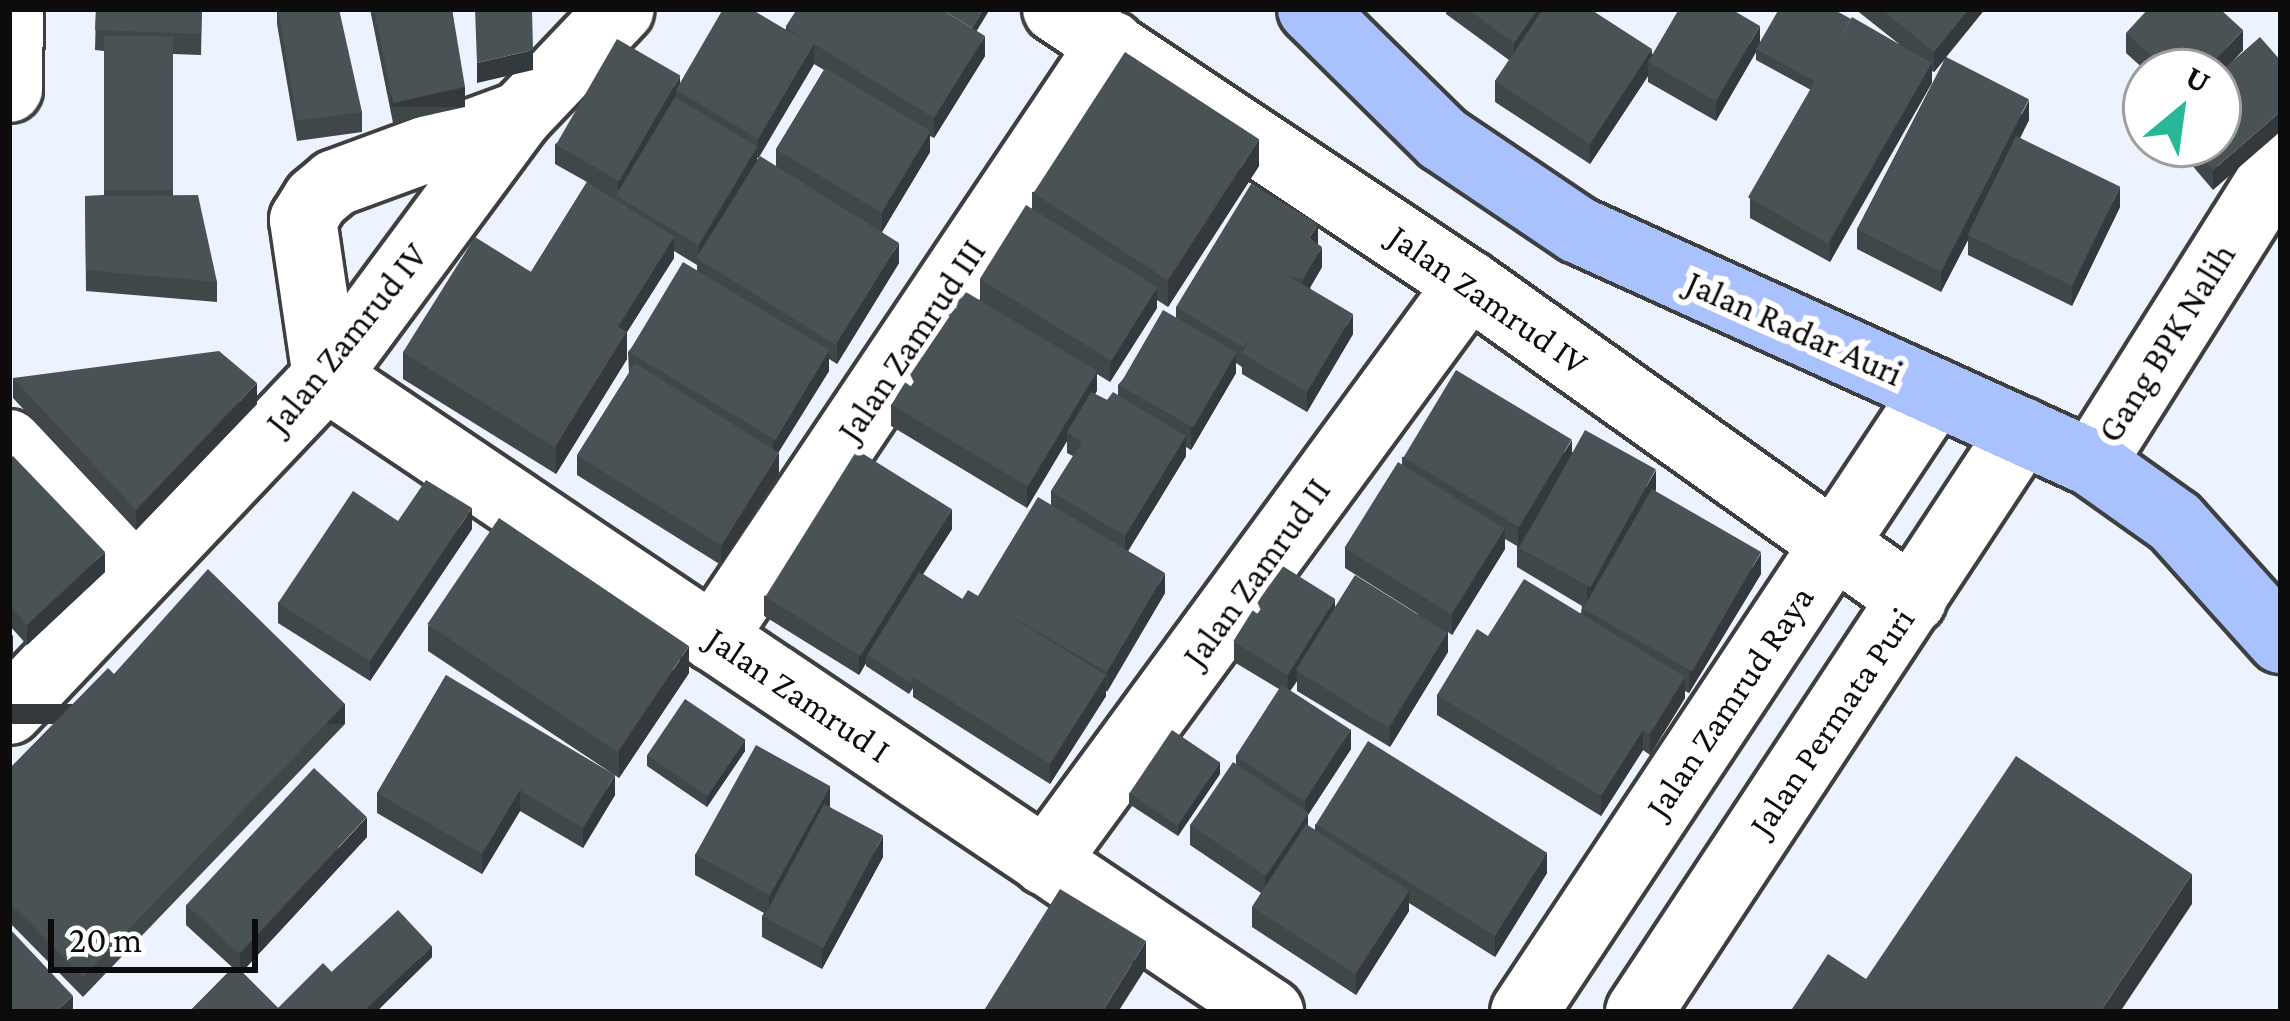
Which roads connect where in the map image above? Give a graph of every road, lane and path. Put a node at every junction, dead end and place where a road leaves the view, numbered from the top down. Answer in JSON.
{"nodes":[{"id":1,"x":10,"y":9,"type":"edge"},
{"id":2,"x":622,"y":9,"type":"edge"},
{"id":3,"x":1056,"y":9,"type":"edge"},
{"id":4,"x":1311,"y":9,"type":"edge"},
{"id":5,"x":1111,"y":44,"type":"junction"},
{"id":6,"x":9,"y":89,"type":"edge"},
{"id":7,"x":520,"y":115,"type":"junction"},
{"id":8,"x":2281,"y":163,"type":"edge"},
{"id":9,"x":1469,"y":284,"type":"junction"},
{"id":10,"x":326,"y":377,"type":"junction"},
{"id":11,"x":1935,"y":392,"type":"junction"},
{"id":12,"x":2023,"y":431,"type":"junction"},
{"id":13,"x":9,"y":443,"type":"edge"},
{"id":14,"x":2092,"y":463,"type":"junction"},
{"id":15,"x":1832,"y":548,"type":"junction"},
{"id":16,"x":135,"y":578,"type":"junction"},
{"id":17,"x":1913,"y":600,"type":"junction"},
{"id":18,"x":712,"y":638,"type":"junction"},
{"id":19,"x":2281,"y":640,"type":"edge"},
{"id":20,"x":9,"y":711,"type":"edge"},
{"id":21,"x":1046,"y":862,"type":"junction"},
{"id":22,"x":1253,"y":1007,"type":"edge"},
{"id":23,"x":1524,"y":1012,"type":"edge"},
{"id":24,"x":1639,"y":1012,"type":"edge"}],
"edges":[{"from":1,"to":6,"type":"street"},
{"from":2,"to":7,"type":"street","name":"Jalan Zamrud IV"},
{"from":3,"to":5,"type":"street","name":"Jalan Zamrud IV"},
{"from":4,"to":11,"type":"main road","name":"Jalan Radar Auri"},
{"from":5,"to":9,"type":"street","name":"Jalan Zamrud IV"},
{"from":5,"to":18,"type":"street","name":"Jalan Zamrud III"},
{"from":7,"to":10,"type":"street","name":"Jalan Zamrud IV"},
{"from":7,"to":10,"type":"street"},
{"from":8,"to":14,"type":"street","name":"Gang BPK Nalih"},
{"from":9,"to":15,"type":"street","name":"Jalan Zamrud IV"},
{"from":9,"to":21,"type":"street","name":"Jalan Zamrud II"},
{"from":10,"to":16,"type":"street","name":"Jalan Zamrud IV"},
{"from":10,"to":18,"type":"street","name":"Jalan Zamrud I"},
{"from":11,"to":12,"type":"main road","name":"Jalan Radar Auri"},
{"from":11,"to":15,"type":"street","name":"Jalan Zamrud Raya"},
{"from":12,"to":14,"type":"main road","name":"Jalan Radar Auri"},
{"from":12,"to":17,"type":"street","name":"Jalan Permata Puri"},
{"from":13,"to":16,"type":"street"},
{"from":14,"to":19,"type":"main road","name":"Jalan Radar Auri"},
{"from":15,"to":17,"type":"street","name":"Jalan Zamrud IV"},
{"from":15,"to":23,"type":"street","name":"Jalan Zamrud Raya"},
{"from":16,"to":20,"type":"street","name":"Jalan Zamrud IV"},
{"from":17,"to":24,"type":"street","name":"Jalan Permata Puri"},
{"from":18,"to":21,"type":"street","name":"Jalan Zamrud I"},
{"from":21,"to":22,"type":"street","name":"Jalan Zamrud I"}]}
